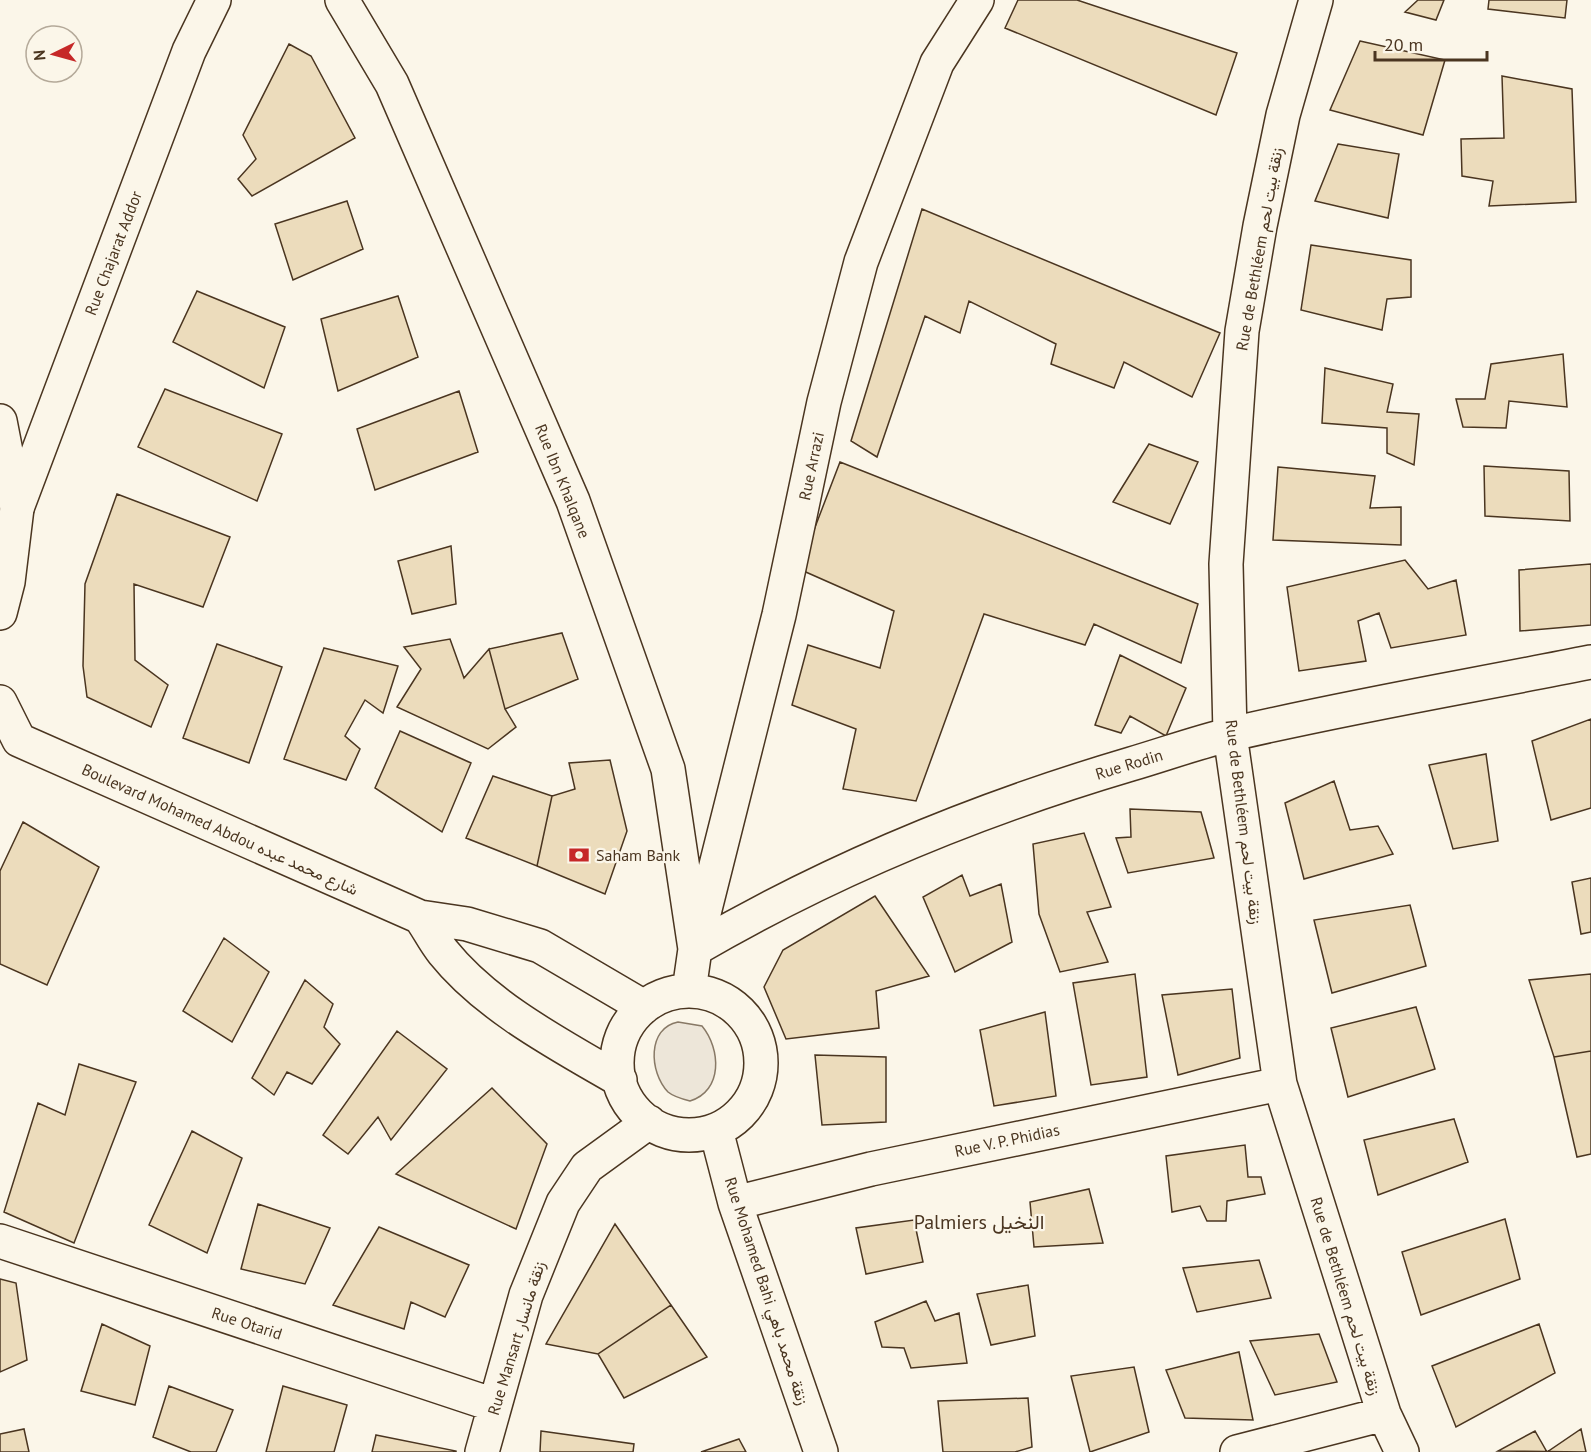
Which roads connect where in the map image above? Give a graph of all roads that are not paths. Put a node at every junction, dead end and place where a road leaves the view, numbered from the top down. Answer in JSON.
{"nodes":[{"id":1,"x":214,"y":0,"type":"edge"},
{"id":2,"x":342,"y":0,"type":"edge"},
{"id":3,"x":977,"y":0,"type":"edge"},
{"id":4,"x":1316,"y":0,"type":"edge"},
{"id":5,"x":0,"y":421,"type":"edge"},
{"id":6,"x":8,"y":518,"type":"edge"},
{"id":7,"x":0,"y":613,"type":"edge"},
{"id":8,"x":1591,"y":662,"type":"edge"},
{"id":9,"x":0,"y":702,"type":"edge"},
{"id":10,"x":1230,"y":734,"type":"junction"},
{"id":11,"x":10,"y":745,"type":"edge"},
{"id":12,"x":420,"y":917,"type":"junction"},
{"id":13,"x":694,"y":949,"type":"junction"},
{"id":14,"x":689,"y":991,"type":"junction"},
{"id":15,"x":644,"y":1007,"type":"junction"},
{"id":16,"x":620,"y":1080,"type":"junction"},
{"id":17,"x":1280,"y":1084,"type":"junction"},
{"id":18,"x":649,"y":1122,"type":"junction"},
{"id":19,"x":716,"y":1130,"type":"junction"},
{"id":20,"x":735,"y":1203,"type":"junction"},
{"id":21,"x":0,"y":1241,"type":"edge"},
{"id":22,"x":494,"y":1405,"type":"junction"},
{"id":23,"x":1384,"y":1414,"type":"junction"},
{"id":24,"x":482,"y":1452,"type":"edge"},
{"id":25,"x":821,"y":1452,"type":"edge"},
{"id":26,"x":1237,"y":1452,"type":"edge"},
{"id":27,"x":1402,"y":1452,"type":"edge"}],
"edges":[{"from":1,"to":6,"type":"street","name":"Rue Chajarat Addor"},
{"from":2,"to":13,"type":"street","name":"Rue Ibn Khalqane"},
{"from":3,"to":13,"type":"street","name":"Rue Arrazi"},
{"from":4,"to":10,"type":"street","name":"Rue de Bethléem زنقة بيت لحم"},
{"from":5,"to":6,"type":"street"},
{"from":6,"to":7,"type":"street"},
{"from":8,"to":10,"type":"street","name":"Rue Rodin"},
{"from":9,"to":11,"type":"street","name":"Boulevard Mohamed Abdou شارع محمد عبده"},
{"from":10,"to":13,"type":"street","name":"Rue Rodin"},
{"from":10,"to":17,"type":"street","name":"Rue de Bethléem زنقة بيت لحم"},
{"from":11,"to":12,"type":"street","name":"Boulevard Mohamed Abdou شارع محمد عبده"},
{"from":12,"to":15,"type":"street","name":"Boulevard Mohamed Abdou شارع محمد عبده"},
{"from":12,"to":16,"type":"street"},
{"from":13,"to":14,"type":"street","name":"Rue Ibn Khalqane"},
{"from":14,"to":15,"type":"street"},
{"from":14,"to":19,"type":"street"},
{"from":15,"to":16,"type":"street"},
{"from":16,"to":18,"type":"street"},
{"from":17,"to":20,"type":"street","name":"Rue V. P. Phidias"},
{"from":17,"to":23,"type":"street","name":"Rue de Bethléem زنقة بيت لحم"},
{"from":18,"to":19,"type":"street"},
{"from":18,"to":22,"type":"street","name":"Rue Mansart زنقة مانسار"},
{"from":19,"to":20,"type":"street","name":"Rue Mohamed Bahi زنقة محمد باهي"},
{"from":20,"to":25,"type":"street","name":"Rue Mohamed Bahi زنقة محمد باهي"},
{"from":21,"to":22,"type":"street","name":"Rue Otarid"},
{"from":22,"to":24,"type":"street","name":"Rue Mansart زنقة مانسار"},
{"from":23,"to":26,"type":"street"},
{"from":23,"to":27,"type":"street","name":"Rue de Bethléem زنقة بيت لحم"}]}
